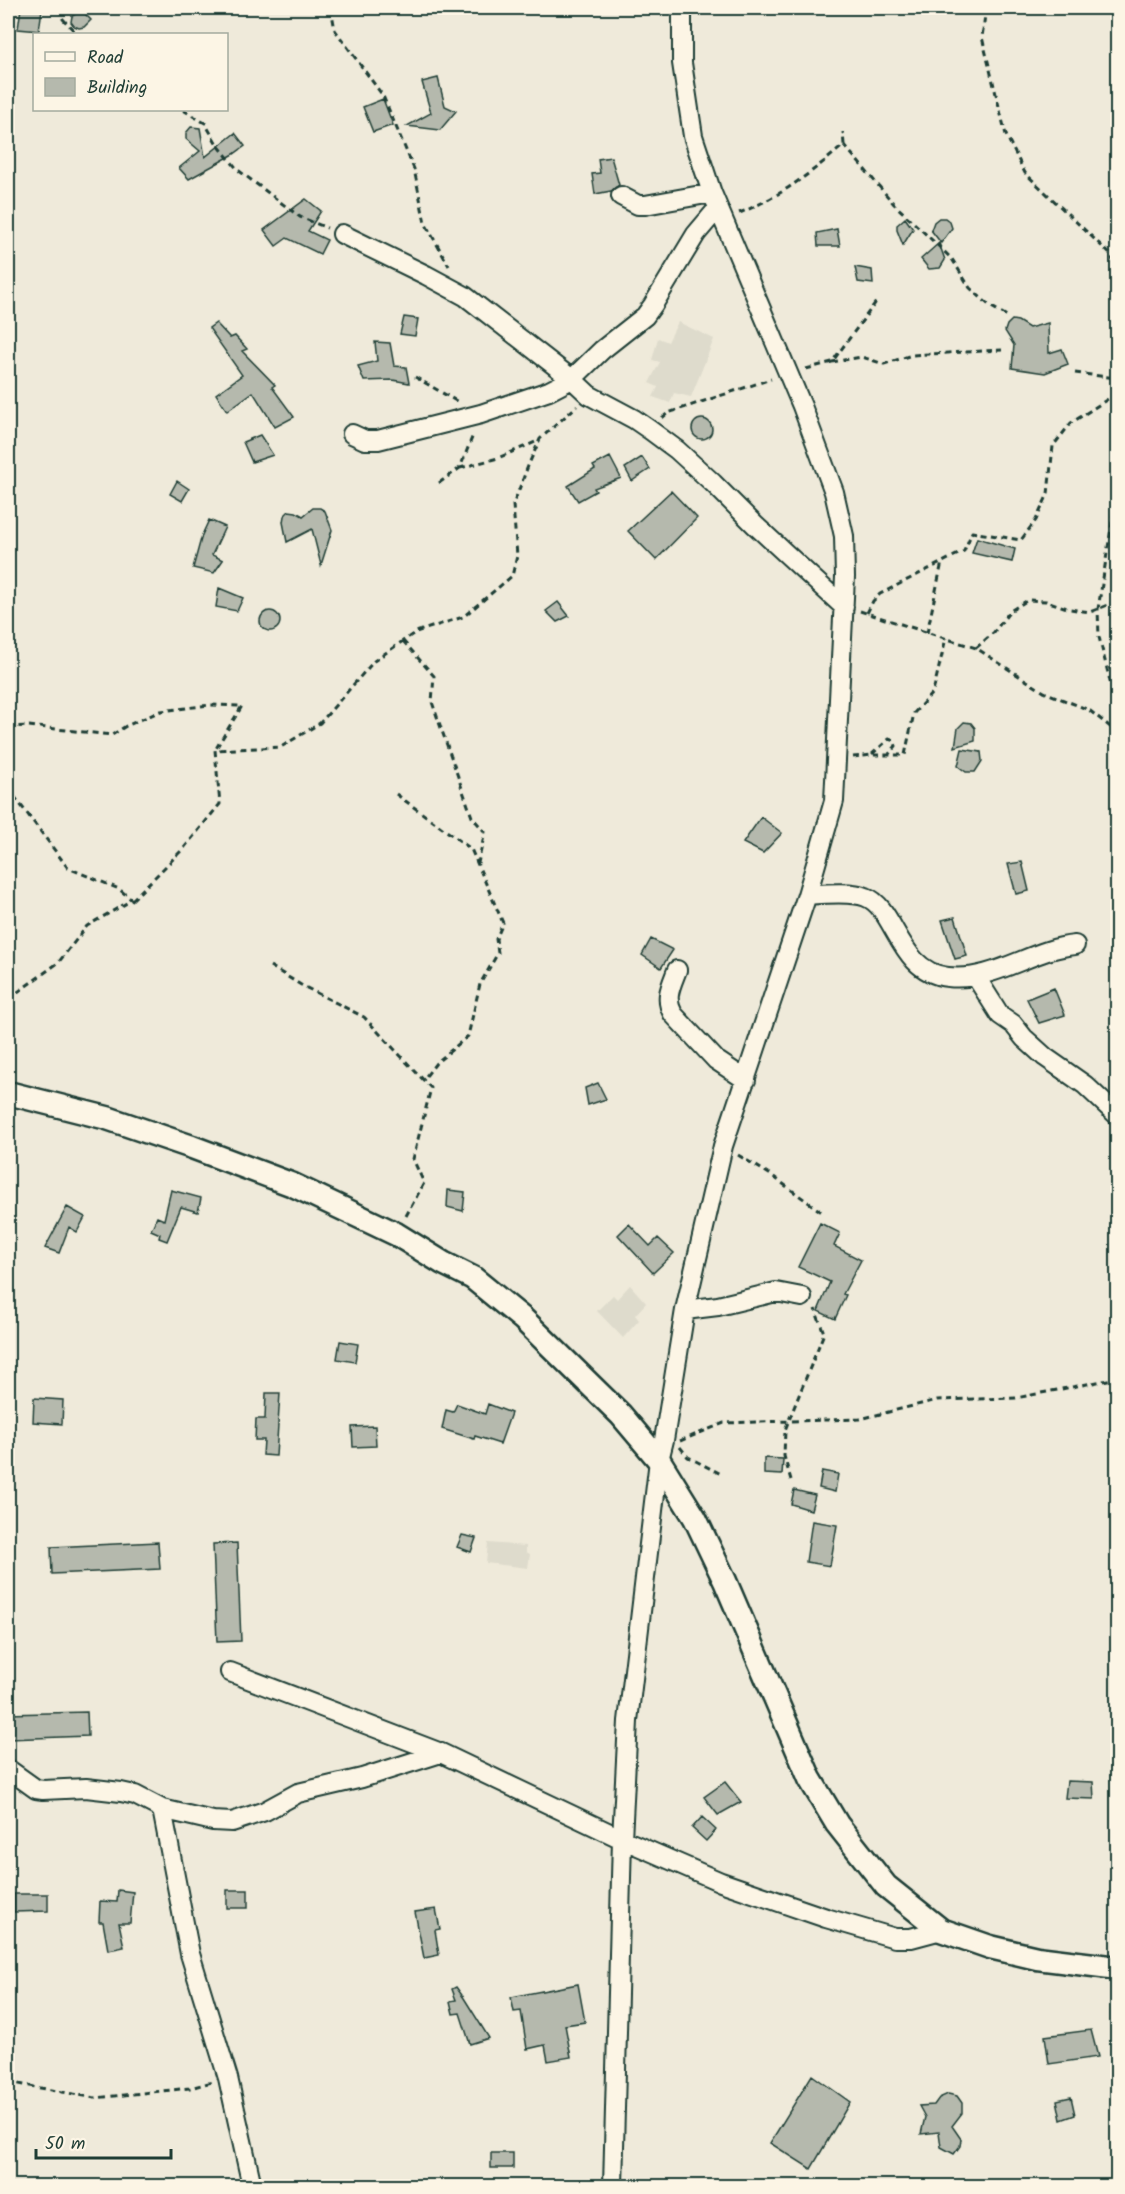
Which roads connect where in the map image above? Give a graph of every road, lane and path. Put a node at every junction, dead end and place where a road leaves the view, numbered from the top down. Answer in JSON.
{"nodes":[{"id":1,"x":59,"y":8,"type":"edge"},
{"id":2,"x":331,"y":8,"type":"edge"},
{"id":3,"x":682,"y":8,"type":"edge"},
{"id":4,"x":986,"y":8,"type":"edge"},
{"id":5,"x":76,"y":33,"type":"edge"},
{"id":6,"x":185,"y":111,"type":"edge"},
{"id":7,"x":843,"y":132,"type":"dead end"},
{"id":8,"x":844,"y":145,"type":"junction"},
{"id":9,"x":621,"y":196,"type":"dead end"},
{"id":10,"x":718,"y":207,"type":"junction"},
{"id":11,"x":342,"y":234,"type":"joint"},
{"id":12,"x":1118,"y":277,"type":"edge"},
{"id":13,"x":465,"y":296,"type":"junction"},
{"id":14,"x":876,"y":302,"type":"dead end"},
{"id":15,"x":1007,"y":316,"type":"dead end"},
{"id":16,"x":1002,"y":350,"type":"dead end"},
{"id":17,"x":832,"y":362,"type":"junction"},
{"id":18,"x":1118,"y":369,"type":"edge"},
{"id":19,"x":788,"y":374,"type":"junction"},
{"id":20,"x":1075,"y":374,"type":"dead end"},
{"id":21,"x":414,"y":376,"type":"dead end"},
{"id":22,"x":1116,"y":378,"type":"edge"},
{"id":23,"x":572,"y":379,"type":"junction"},
{"id":24,"x":589,"y":395,"type":"junction"},
{"id":25,"x":1113,"y":396,"type":"junction"},
{"id":26,"x":1115,"y":402,"type":"edge"},
{"id":27,"x":464,"y":403,"type":"dead end"},
{"id":28,"x":481,"y":414,"type":"junction"},
{"id":29,"x":650,"y":430,"type":"junction"},
{"id":30,"x":352,"y":434,"type":"dead end"},
{"id":31,"x":540,"y":439,"type":"junction"},
{"id":32,"x":460,"y":468,"type":"junction"},
{"id":33,"x":439,"y":483,"type":"dead end"},
{"id":34,"x":942,"y":562,"type":"junction"},
{"id":35,"x":1118,"y":601,"type":"edge"},
{"id":36,"x":844,"y":606,"type":"junction"},
{"id":37,"x":1098,"y":609,"type":"junction"},
{"id":38,"x":867,"y":613,"type":"junction"},
{"id":39,"x":927,"y":633,"type":"junction"},
{"id":40,"x":946,"y":638,"type":"junction"},
{"id":41,"x":403,"y":641,"type":"junction"},
{"id":42,"x":976,"y":648,"type":"junction"},
{"id":43,"x":1118,"y":713,"type":"edge"},
{"id":44,"x":8,"y":727,"type":"edge"},
{"id":45,"x":1118,"y":733,"type":"edge"},
{"id":46,"x":215,"y":750,"type":"junction"},
{"id":47,"x":870,"y":755,"type":"junction"},
{"id":48,"x":888,"y":755,"type":"junction"},
{"id":49,"x":836,"y":759,"type":"junction"},
{"id":50,"x":8,"y":788,"type":"edge"},
{"id":51,"x":396,"y":794,"type":"dead end"},
{"id":52,"x":478,"y":864,"type":"junction"},
{"id":53,"x":807,"y":895,"type":"junction"},
{"id":54,"x":132,"y":900,"type":"junction"},
{"id":55,"x":1075,"y":945,"type":"dead end"},
{"id":56,"x":270,"y":966,"type":"dead end"},
{"id":57,"x":677,"y":970,"type":"dead end"},
{"id":58,"x":976,"y":977,"type":"junction"},
{"id":59,"x":8,"y":999,"type":"edge"},
{"id":60,"x":423,"y":1080,"type":"junction"},
{"id":61,"x":746,"y":1080,"type":"junction"},
{"id":62,"x":8,"y":1093,"type":"edge"},
{"id":63,"x":1118,"y":1116,"type":"edge"},
{"id":64,"x":723,"y":1146,"type":"junction"},
{"id":65,"x":823,"y":1213,"type":"dead end"},
{"id":66,"x":396,"y":1234,"type":"junction"},
{"id":67,"x":802,"y":1297,"type":"joint"},
{"id":68,"x":685,"y":1310,"type":"junction"},
{"id":69,"x":1118,"y":1378,"type":"edge"},
{"id":70,"x":789,"y":1421,"type":"junction"},
{"id":71,"x":659,"y":1460,"type":"junction"},
{"id":72,"x":723,"y":1475,"type":"dead end"},
{"id":73,"x":791,"y":1480,"type":"dead end"},
{"id":74,"x":230,"y":1672,"type":"dead end"},
{"id":75,"x":441,"y":1753,"type":"junction"},
{"id":76,"x":8,"y":1768,"type":"edge"},
{"id":77,"x":162,"y":1809,"type":"junction"},
{"id":78,"x":622,"y":1839,"type":"junction"},
{"id":79,"x":941,"y":1930,"type":"junction"},
{"id":80,"x":1118,"y":1968,"type":"edge"},
{"id":81,"x":228,"y":2078,"type":"junction"},
{"id":82,"x":8,"y":2082,"type":"edge"},
{"id":83,"x":252,"y":2187,"type":"edge"},
{"id":84,"x":613,"y":2187,"type":"edge"}],
"edges":[{"from":1,"to":5,"type":"path"},
{"from":2,"to":13,"type":"path"},
{"from":3,"to":10,"type":"street"},
{"from":4,"to":12,"type":"path"},
{"from":6,"to":11,"type":"path"},
{"from":7,"to":8,"type":"path"},
{"from":8,"to":10,"type":"path"},
{"from":8,"to":15,"type":"path"},
{"from":9,"to":10,"type":"street"},
{"from":10,"to":19,"type":"street"},
{"from":10,"to":23,"type":"street"},
{"from":11,"to":13,"type":"street"},
{"from":13,"to":23,"type":"street"},
{"from":14,"to":17,"type":"path"},
{"from":16,"to":17,"type":"path"},
{"from":17,"to":19,"type":"path"},
{"from":18,"to":22,"type":"path"},
{"from":19,"to":29,"type":"path"},
{"from":19,"to":36,"type":"street"},
{"from":20,"to":22,"type":"path"},
{"from":21,"to":27,"type":"path"},
{"from":22,"to":25,"type":"path"},
{"from":23,"to":24,"type":"street"},
{"from":23,"to":28,"type":"street"},
{"from":24,"to":29,"type":"street"},
{"from":24,"to":31,"type":"path"},
{"from":25,"to":26,"type":"path"},
{"from":25,"to":34,"type":"path"},
{"from":26,"to":37,"type":"path"},
{"from":28,"to":30,"type":"street"},
{"from":28,"to":32,"type":"path"},
{"from":29,"to":36,"type":"street"},
{"from":31,"to":32,"type":"path"},
{"from":31,"to":41,"type":"path"},
{"from":32,"to":33,"type":"path"},
{"from":34,"to":38,"type":"path"},
{"from":34,"to":39,"type":"path"},
{"from":35,"to":37,"type":"path"},
{"from":36,"to":38,"type":"path"},
{"from":36,"to":49,"type":"street"},
{"from":37,"to":42,"type":"path"},
{"from":37,"to":43,"type":"path"},
{"from":38,"to":39,"type":"path"},
{"from":39,"to":40,"type":"path"},
{"from":40,"to":42,"type":"path"},
{"from":40,"to":48,"type":"path"},
{"from":41,"to":46,"type":"path"},
{"from":41,"to":52,"type":"path"},
{"from":42,"to":45,"type":"path"},
{"from":44,"to":46,"type":"path"},
{"from":46,"to":54,"type":"path"},
{"from":47,"to":48,"type":"path"},
{"from":47,"to":48,"type":"path"},
{"from":47,"to":49,"type":"path"},
{"from":49,"to":53,"type":"street"},
{"from":50,"to":54,"type":"path"},
{"from":51,"to":52,"type":"path"},
{"from":52,"to":60,"type":"path"},
{"from":53,"to":58,"type":"street"},
{"from":53,"to":61,"type":"street"},
{"from":54,"to":59,"type":"path"},
{"from":55,"to":58,"type":"street"},
{"from":56,"to":60,"type":"path"},
{"from":57,"to":61,"type":"street"},
{"from":58,"to":63,"type":"street"},
{"from":60,"to":66,"type":"path"},
{"from":61,"to":64,"type":"street"},
{"from":62,"to":66,"type":"street"},
{"from":64,"to":65,"type":"path"},
{"from":64,"to":68,"type":"street"},
{"from":66,"to":71,"type":"street"},
{"from":67,"to":68,"type":"street"},
{"from":67,"to":70,"type":"path"},
{"from":68,"to":71,"type":"street"},
{"from":69,"to":70,"type":"path"},
{"from":70,"to":72,"type":"path"},
{"from":70,"to":73,"type":"path"},
{"from":71,"to":78,"type":"street"},
{"from":71,"to":79,"type":"street"},
{"from":74,"to":75,"type":"street"},
{"from":75,"to":77,"type":"street"},
{"from":75,"to":78,"type":"street"},
{"from":76,"to":77,"type":"street"},
{"from":77,"to":81,"type":"street"},
{"from":78,"to":79,"type":"street"},
{"from":78,"to":84,"type":"street"},
{"from":79,"to":80,"type":"street"},
{"from":81,"to":82,"type":"path"},
{"from":81,"to":83,"type":"street"}]}
